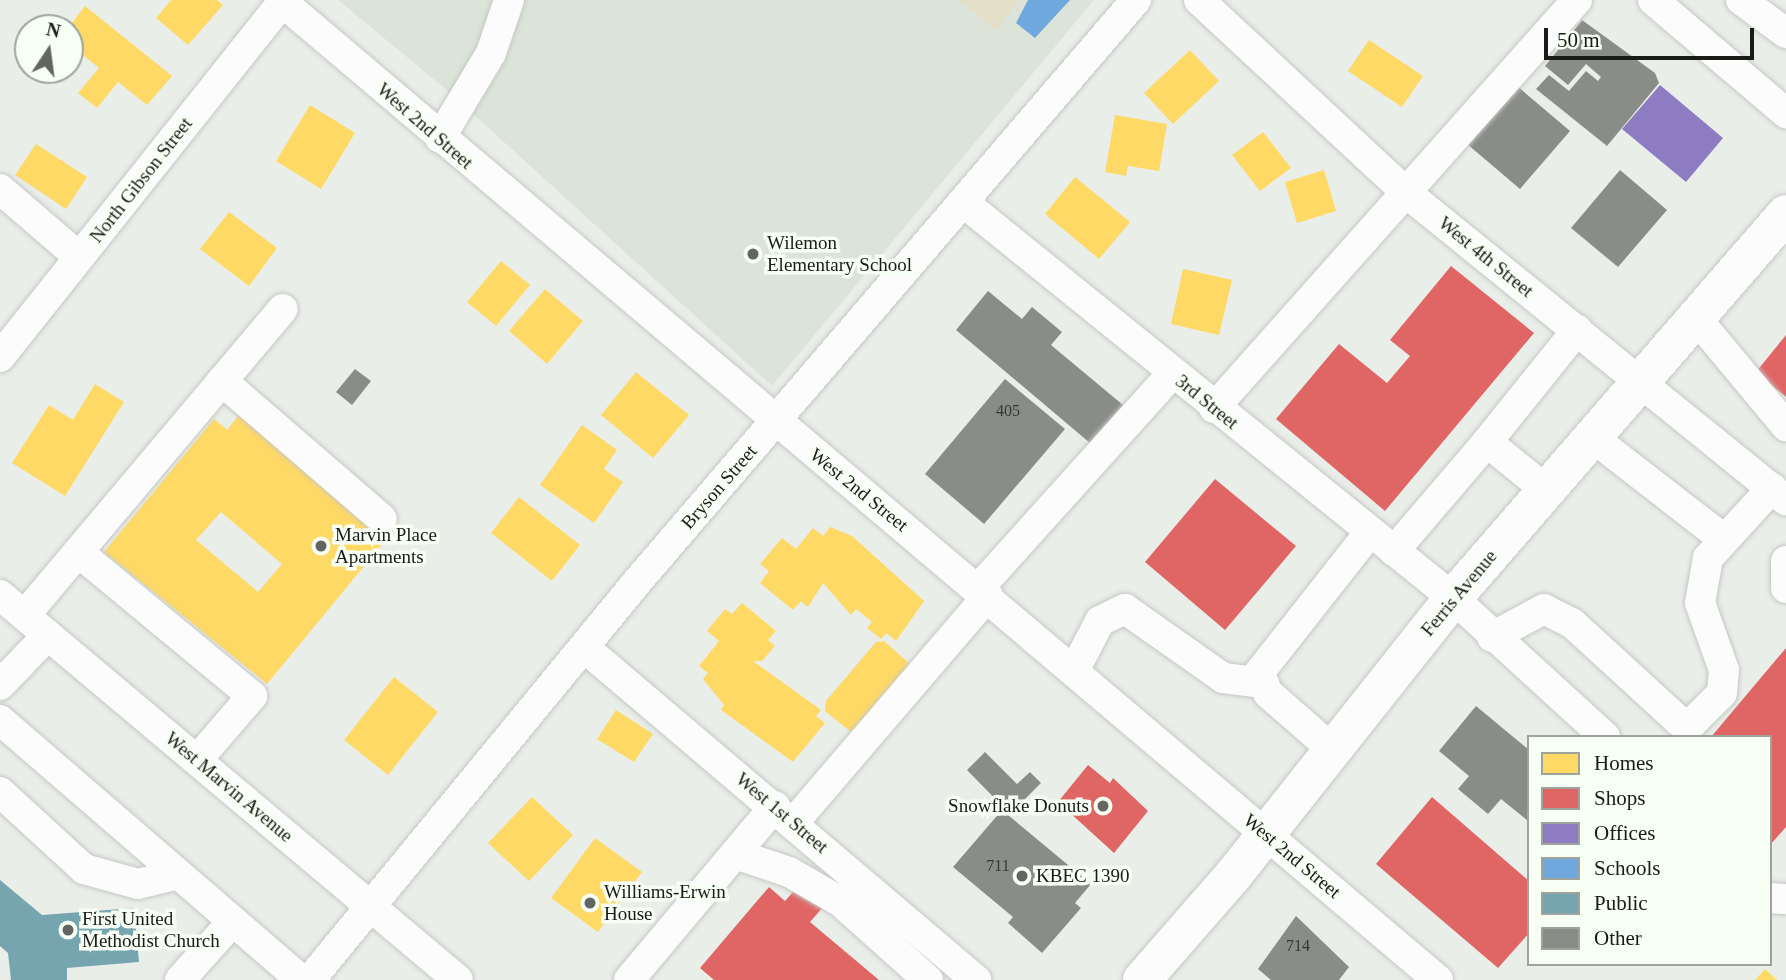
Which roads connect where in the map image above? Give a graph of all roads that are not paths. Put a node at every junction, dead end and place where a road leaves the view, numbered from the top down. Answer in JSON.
{"nodes":[{"id":1,"x":509,"y":0,"type":"edge"},
{"id":2,"x":1136,"y":0,"type":"edge"},
{"id":3,"x":1199,"y":0,"type":"edge"},
{"id":4,"x":1577,"y":0,"type":"edge"},
{"id":5,"x":1653,"y":0,"type":"edge"},
{"id":6,"x":1741,"y":0,"type":"edge"},
{"id":7,"x":281,"y":1,"type":"edge"},
{"id":8,"x":1786,"y":33,"type":"edge"},
{"id":9,"x":1786,"y":113,"type":"edge"},
{"id":10,"x":440,"y":138,"type":"junction"},
{"id":11,"x":0,"y":189,"type":"edge"},
{"id":12,"x":1409,"y":194,"type":"junction"},
{"id":13,"x":963,"y":202,"type":"junction"},
{"id":14,"x":1786,"y":214,"type":"edge"},
{"id":15,"x":79,"y":257,"type":"junction"},
{"id":16,"x":283,"y":309,"type":"dead end"},
{"id":17,"x":1696,"y":318,"type":"junction"},
{"id":18,"x":1577,"y":330,"type":"junction"},
{"id":19,"x":0,"y":357,"type":"edge"},
{"id":20,"x":1172,"y":374,"type":"junction"},
{"id":21,"x":222,"y":381,"type":"junction"},
{"id":22,"x":1641,"y":381,"type":"junction"},
{"id":23,"x":1214,"y":408,"type":"junction"},
{"id":24,"x":775,"y":422,"type":"junction"},
{"id":25,"x":1786,"y":426,"type":"edge"},
{"id":26,"x":1592,"y":437,"type":"junction"},
{"id":27,"x":1487,"y":442,"type":"junction"},
{"id":28,"x":1546,"y":491,"type":"junction"},
{"id":29,"x":1779,"y":494,"type":"edge"},
{"id":30,"x":383,"y":519,"type":"dead end"},
{"id":31,"x":1370,"y":532,"type":"junction"},
{"id":32,"x":1721,"y":538,"type":"junction"},
{"id":33,"x":1394,"y":551,"type":"junction"},
{"id":34,"x":78,"y":552,"type":"junction"},
{"id":35,"x":1786,"y":561,"type":"edge"},
{"id":36,"x":1786,"y":588,"type":"edge"},
{"id":37,"x":984,"y":592,"type":"junction"},
{"id":38,"x":0,"y":595,"type":"edge"},
{"id":39,"x":1453,"y":598,"type":"junction"},
{"id":40,"x":25,"y":615,"type":"junction"},
{"id":41,"x":48,"y":635,"type":"junction"},
{"id":42,"x":1492,"y":637,"type":"junction"},
{"id":43,"x":586,"y":649,"type":"junction"},
{"id":44,"x":1075,"y":669,"type":"junction"},
{"id":45,"x":1264,"y":683,"type":"junction"},
{"id":46,"x":0,"y":685,"type":"edge"},
{"id":47,"x":0,"y":720,"type":"edge"},
{"id":48,"x":1688,"y":730,"type":"edge"},
{"id":49,"x":1603,"y":735,"type":"edge"},
{"id":50,"x":1333,"y":750,"type":"junction"},
{"id":51,"x":197,"y":760,"type":"junction"},
{"id":52,"x":0,"y":792,"type":"edge"},
{"id":53,"x":785,"y":814,"type":"junction"},
{"id":54,"x":1266,"y":834,"type":"junction"},
{"id":55,"x":735,"y":854,"type":"junction"},
{"id":56,"x":178,"y":874,"type":"junction"},
{"id":57,"x":371,"y":906,"type":"junction"},
{"id":58,"x":233,"y":921,"type":"junction"},
{"id":59,"x":638,"y":977,"type":"edge"},
{"id":60,"x":180,"y":980,"type":"edge"},
{"id":61,"x":301,"y":980,"type":"edge"},
{"id":62,"x":310,"y":980,"type":"edge"},
{"id":63,"x":458,"y":980,"type":"edge"},
{"id":64,"x":928,"y":980,"type":"edge"},
{"id":65,"x":976,"y":980,"type":"edge"},
{"id":66,"x":1142,"y":980,"type":"edge"},
{"id":67,"x":1438,"y":980,"type":"edge"}],
"edges":[{"from":1,"to":10,"type":"street"},
{"from":2,"to":13,"type":"street","name":"Bryson Street"},
{"from":3,"to":12,"type":"street","name":"West 4th Street"},
{"from":4,"to":12,"type":"street"},
{"from":5,"to":9,"type":"street"},
{"from":6,"to":8,"type":"street"},
{"from":7,"to":10,"type":"street","name":"West 2nd Street"},
{"from":7,"to":15,"type":"street","name":"North Gibson Street"},
{"from":10,"to":24,"type":"street","name":"West 2nd Street"},
{"from":11,"to":15,"type":"street"},
{"from":12,"to":18,"type":"street","name":"West 4th Street"},
{"from":12,"to":23,"type":"street"},
{"from":13,"to":20,"type":"street","name":"3rd Street"},
{"from":13,"to":24,"type":"street","name":"Bryson Street"},
{"from":14,"to":17,"type":"main road","name":"Ferris Avenue"},
{"from":15,"to":19,"type":"street","name":"North Gibson Street"},
{"from":16,"to":21,"type":"street"},
{"from":17,"to":22,"type":"main road","name":"Ferris Avenue"},
{"from":17,"to":25,"type":"street"},
{"from":18,"to":22,"type":"street","name":"West 4th Street"},
{"from":18,"to":27,"type":"street"},
{"from":20,"to":23,"type":"street","name":"3rd Street"},
{"from":20,"to":37,"type":"street"},
{"from":21,"to":30,"type":"street"},
{"from":21,"to":34,"type":"street"},
{"from":22,"to":26,"type":"main road","name":"Ferris Avenue"},
{"from":22,"to":29,"type":"street","name":"West 4th Street"},
{"from":23,"to":31,"type":"street","name":"3rd Street"},
{"from":24,"to":37,"type":"street","name":"West 2nd Street"},
{"from":24,"to":43,"type":"street","name":"Bryson Street"},
{"from":26,"to":28,"type":"main road","name":"Ferris Avenue"},
{"from":26,"to":32,"type":"street"},
{"from":27,"to":28,"type":"street"},
{"from":27,"to":33,"type":"street"},
{"from":28,"to":39,"type":"main road","name":"Ferris Avenue"},
{"from":29,"to":32,"type":"street"},
{"from":31,"to":33,"type":"street","name":"3rd Street"},
{"from":31,"to":45,"type":"street"},
{"from":32,"to":48,"type":"street"},
{"from":33,"to":39,"type":"street","name":"3rd Street"},
{"from":34,"to":40,"type":"street"},
{"from":34,"to":51,"type":"street"},
{"from":35,"to":36,"type":"street"},
{"from":37,"to":44,"type":"street","name":"West 2nd Street"},
{"from":37,"to":53,"type":"street"},
{"from":38,"to":40,"type":"street","name":"West Marvin Avenue"},
{"from":39,"to":42,"type":"street","name":"3rd Street"},
{"from":39,"to":50,"type":"main road","name":"Ferris Avenue"},
{"from":40,"to":41,"type":"street","name":"West Marvin Avenue"},
{"from":41,"to":46,"type":"street"},
{"from":41,"to":51,"type":"street","name":"West Marvin Avenue"},
{"from":42,"to":48,"type":"street"},
{"from":42,"to":49,"type":"street","name":"3rd Street"},
{"from":43,"to":53,"type":"street","name":"West 1st Street"},
{"from":43,"to":57,"type":"street","name":"Bryson Street"},
{"from":44,"to":45,"type":"street"},
{"from":44,"to":54,"type":"street","name":"West 2nd Street"},
{"from":45,"to":50,"type":"street"},
{"from":47,"to":56,"type":"street"},
{"from":50,"to":54,"type":"main road","name":"Ferris Avenue"},
{"from":51,"to":57,"type":"street","name":"West Marvin Avenue"},
{"from":52,"to":56,"type":"street"},
{"from":53,"to":55,"type":"street"},
{"from":53,"to":65,"type":"street","name":"West 1st Street"},
{"from":54,"to":66,"type":"main road","name":"Ferris Avenue"},
{"from":54,"to":67,"type":"street","name":"West 2nd Street"},
{"from":55,"to":59,"type":"street"},
{"from":55,"to":64,"type":"street"},
{"from":56,"to":58,"type":"street"},
{"from":57,"to":62,"type":"street","name":"Bryson Street"},
{"from":57,"to":63,"type":"street","name":"West Marvin Avenue"},
{"from":58,"to":60,"type":"street"},
{"from":58,"to":61,"type":"street"}]}
